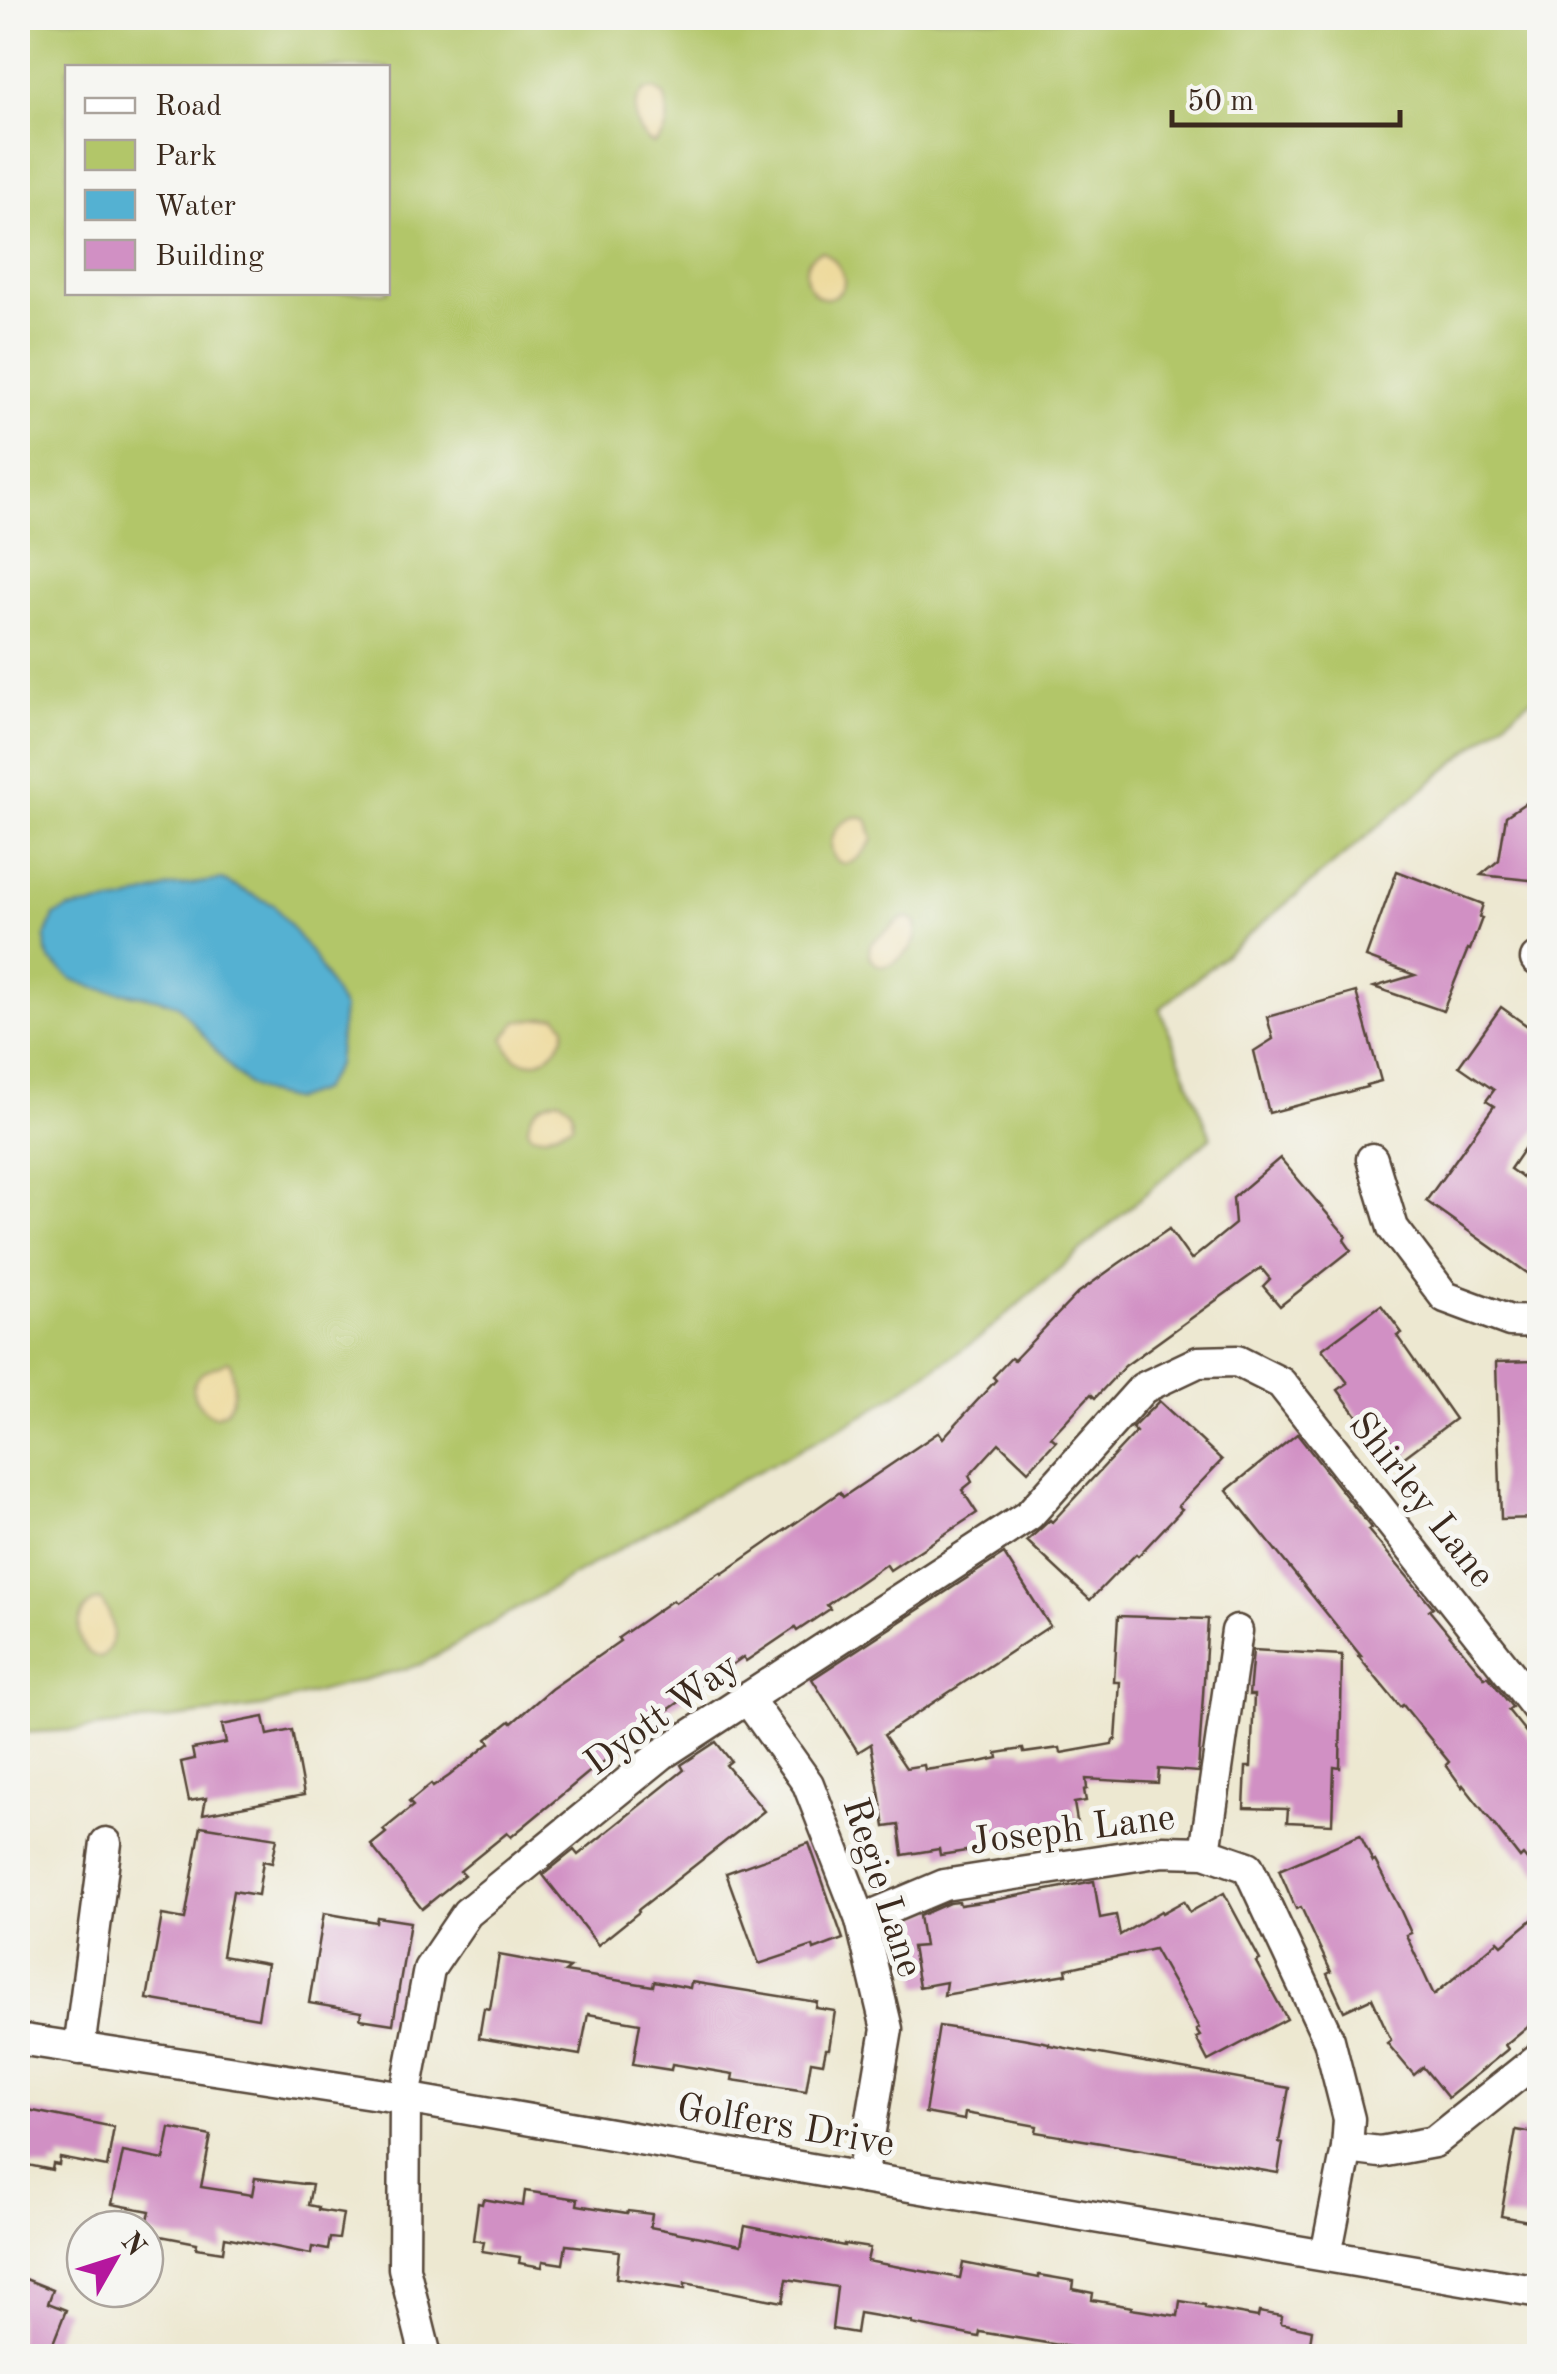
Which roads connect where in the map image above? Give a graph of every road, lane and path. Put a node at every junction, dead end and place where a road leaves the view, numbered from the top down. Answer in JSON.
{"nodes":[{"id":1,"x":1372,"y":1159,"type":"dead end"},
{"id":2,"x":1540,"y":1322,"type":"edge"},
{"id":3,"x":1281,"y":1384,"type":"joint"},
{"id":4,"x":1237,"y":1631,"type":"dead end"},
{"id":5,"x":747,"y":1698,"type":"junction"},
{"id":6,"x":1540,"y":1712,"type":"edge"},
{"id":7,"x":106,"y":1844,"type":"dead end"},
{"id":8,"x":1205,"y":1852,"type":"junction"},
{"id":9,"x":861,"y":1920,"type":"junction"},
{"id":10,"x":18,"y":2039,"type":"edge"},
{"id":11,"x":78,"y":2049,"type":"junction"},
{"id":12,"x":1540,"y":2056,"type":"edge"},
{"id":13,"x":405,"y":2098,"type":"junction"},
{"id":14,"x":1347,"y":2148,"type":"junction"},
{"id":15,"x":862,"y":2178,"type":"junction"},
{"id":16,"x":1326,"y":2254,"type":"junction"},
{"id":17,"x":1540,"y":2292,"type":"edge"},
{"id":18,"x":426,"y":2356,"type":"edge"}],
"edges":[{"from":1,"to":2,"type":"street"},
{"from":3,"to":5,"type":"street","name":"Dyott Way"},
{"from":3,"to":6,"type":"street","name":"Shirley Lane"},
{"from":4,"to":8,"type":"street"},
{"from":5,"to":9,"type":"street","name":"Regie Lane"},
{"from":5,"to":13,"type":"street","name":"Dyott Way"},
{"from":7,"to":11,"type":"street"},
{"from":8,"to":9,"type":"street","name":"Joseph Lane"},
{"from":8,"to":14,"type":"street","name":"Joseph Lane"},
{"from":9,"to":15,"type":"street","name":"Regie Lane"},
{"from":10,"to":11,"type":"street","name":"Golfers Drive"},
{"from":11,"to":13,"type":"street","name":"Golfers Drive"},
{"from":12,"to":14,"type":"street"},
{"from":13,"to":15,"type":"street","name":"Golfers Drive"},
{"from":13,"to":18,"type":"street","name":"Dyott Way"},
{"from":14,"to":16,"type":"street","name":"Joseph Lane"},
{"from":15,"to":16,"type":"street","name":"Golfers Drive"},
{"from":16,"to":17,"type":"street","name":"Golfers Drive"}]}
